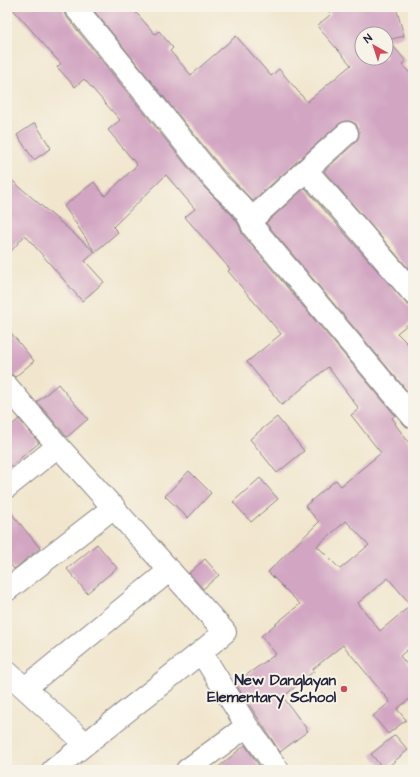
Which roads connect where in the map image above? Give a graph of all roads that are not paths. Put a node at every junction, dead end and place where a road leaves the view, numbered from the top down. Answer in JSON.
{"nodes":[{"id":1,"x":75,"y":7,"type":"edge"},
{"id":2,"x":347,"y":133,"type":"dead end"},
{"id":3,"x":306,"y":170,"type":"junction"},
{"id":4,"x":251,"y":220,"type":"junction"},
{"id":5,"x":413,"y":293,"type":"edge"},
{"id":6,"x":7,"y":386,"type":"edge"},
{"id":7,"x":413,"y":415,"type":"edge"},
{"id":8,"x":58,"y":446,"type":"junction"},
{"id":9,"x":7,"y":487,"type":"edge"},
{"id":10,"x":114,"y":507,"type":"junction"},
{"id":11,"x":170,"y":570,"type":"junction"},
{"id":12,"x":7,"y":590,"type":"edge"},
{"id":13,"x":201,"y":652,"type":"junction"},
{"id":14,"x":7,"y":672,"type":"edge"},
{"id":15,"x":25,"y":688,"type":"junction"},
{"id":16,"x":247,"y":726,"type":"junction"},
{"id":17,"x":86,"y":744,"type":"junction"},
{"id":18,"x":53,"y":770,"type":"edge"},
{"id":19,"x":187,"y":770,"type":"edge"},
{"id":20,"x":278,"y":770,"type":"edge"}],
"edges":[{"from":1,"to":4,"type":"street"},
{"from":2,"to":3,"type":"street"},
{"from":3,"to":4,"type":"street"},
{"from":3,"to":5,"type":"street"},
{"from":4,"to":7,"type":"street"},
{"from":6,"to":8,"type":"street"},
{"from":8,"to":9,"type":"street"},
{"from":8,"to":10,"type":"street"},
{"from":10,"to":11,"type":"street"},
{"from":10,"to":12,"type":"street"},
{"from":11,"to":13,"type":"street"},
{"from":11,"to":15,"type":"street"},
{"from":13,"to":16,"type":"street"},
{"from":13,"to":17,"type":"street"},
{"from":14,"to":15,"type":"street"},
{"from":15,"to":17,"type":"street"},
{"from":16,"to":19,"type":"street"},
{"from":16,"to":20,"type":"street"},
{"from":17,"to":18,"type":"street"}]}
